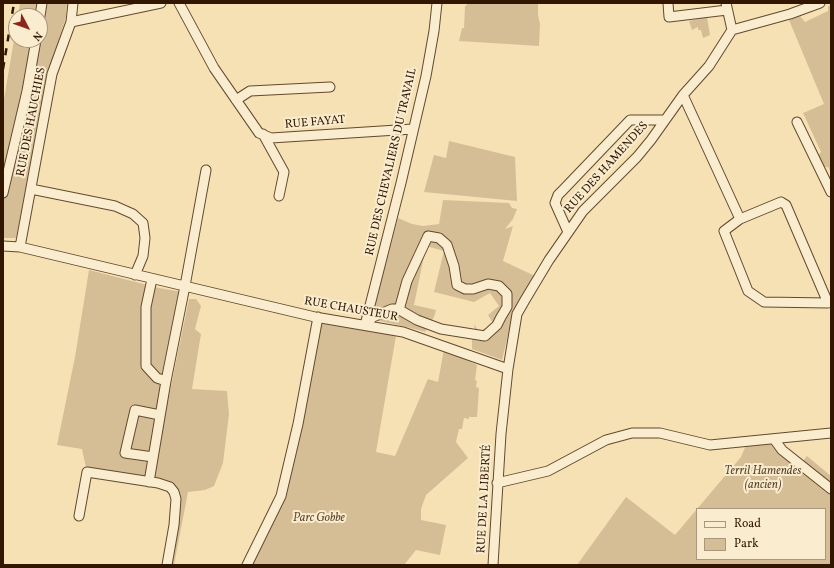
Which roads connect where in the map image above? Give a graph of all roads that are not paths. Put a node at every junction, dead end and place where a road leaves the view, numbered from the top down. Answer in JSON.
{"nodes":[{"id":1,"x":73,"y":3,"type":"edge"},
{"id":2,"x":161,"y":3,"type":"edge"},
{"id":3,"x":179,"y":3,"type":"edge"},
{"id":4,"x":438,"y":3,"type":"edge"},
{"id":5,"x":668,"y":3,"type":"edge"},
{"id":6,"x":820,"y":3,"type":"edge"},
{"id":7,"x":726,"y":7,"type":"edge"},
{"id":8,"x":71,"y":22,"type":"junction"},
{"id":9,"x":732,"y":30,"type":"junction"},
{"id":10,"x":35,"y":48,"type":"edge"},
{"id":11,"x":330,"y":87,"type":"dead end"},
{"id":12,"x":683,"y":95,"type":"junction"},
{"id":13,"x":236,"y":100,"type":"junction"},
{"id":14,"x":664,"y":120,"type":"junction"},
{"id":15,"x":797,"y":122,"type":"dead end"},
{"id":16,"x":413,"y":128,"type":"junction"},
{"id":17,"x":263,"y":134,"type":"junction"},
{"id":18,"x":206,"y":170,"type":"dead end"},
{"id":19,"x":31,"y":189,"type":"junction"},
{"id":20,"x":831,"y":192,"type":"edge"},
{"id":21,"x":3,"y":193,"type":"edge"},
{"id":22,"x":279,"y":196,"type":"dead end"},
{"id":23,"x":740,"y":219,"type":"junction"},
{"id":24,"x":568,"y":232,"type":"junction"},
{"id":25,"x":3,"y":246,"type":"edge"},
{"id":26,"x":20,"y":247,"type":"junction"},
{"id":27,"x":135,"y":274,"type":"junction"},
{"id":28,"x":152,"y":278,"type":"junction"},
{"id":29,"x":186,"y":286,"type":"junction"},
{"id":30,"x":830,"y":303,"type":"edge"},
{"id":31,"x":399,"y":310,"type":"junction"},
{"id":32,"x":318,"y":317,"type":"junction"},
{"id":33,"x":365,"y":325,"type":"junction"},
{"id":34,"x":508,"y":369,"type":"junction"},
{"id":35,"x":166,"y":381,"type":"junction"},
{"id":36,"x":160,"y":415,"type":"junction"},
{"id":37,"x":831,"y":433,"type":"edge"},
{"id":38,"x":501,"y":434,"type":"joint"},
{"id":39,"x":774,"y":439,"type":"junction"},
{"id":40,"x":153,"y":457,"type":"junction"},
{"id":41,"x":149,"y":482,"type":"junction"},
{"id":42,"x":497,"y":483,"type":"junction"},
{"id":43,"x":831,"y":489,"type":"edge"},
{"id":44,"x":79,"y":516,"type":"dead end"},
{"id":45,"x":167,"y":565,"type":"edge"},
{"id":46,"x":247,"y":565,"type":"edge"},
{"id":47,"x":493,"y":565,"type":"edge"}],
"edges":[{"from":1,"to":8,"type":"street","name":"RUE DES HAUCHIES"},
{"from":2,"to":8,"type":"street"},
{"from":3,"to":13,"type":"street"},
{"from":4,"to":16,"type":"street","name":"RUE DES CHEVALIERS DU TRAVAIL"},
{"from":5,"to":7,"type":"street"},
{"from":6,"to":9,"type":"street"},
{"from":7,"to":9,"type":"street"},
{"from":8,"to":19,"type":"street","name":"RUE DES HAUCHIES"},
{"from":9,"to":12,"type":"street","name":"RUE DES HAMENDES"},
{"from":10,"to":21,"type":"street"},
{"from":11,"to":13,"type":"street"},
{"from":12,"to":14,"type":"street","name":"RUE DES HAMENDES"},
{"from":12,"to":23,"type":"street"},
{"from":13,"to":17,"type":"street"},
{"from":14,"to":24,"type":"street","name":"RUE DES HAMENDES"},
{"from":14,"to":24,"type":"street","name":"RUE DES HAMENDES"},
{"from":15,"to":20,"type":"street"},
{"from":16,"to":17,"type":"street","name":"RUE FAYAT"},
{"from":16,"to":33,"type":"street","name":"RUE DES CHEVALIERS DU TRAVAIL"},
{"from":17,"to":22,"type":"street"},
{"from":18,"to":29,"type":"street"},
{"from":19,"to":26,"type":"street","name":"RUE DES HAUCHIES"},
{"from":19,"to":27,"type":"street"},
{"from":23,"to":30,"type":"street"},
{"from":23,"to":30,"type":"street"},
{"from":24,"to":34,"type":"street","name":"RUE DES HAMENDES"},
{"from":25,"to":26,"type":"street","name":"RUE CHAUSTEUR"},
{"from":26,"to":27,"type":"street","name":"RUE CHAUSTEUR"},
{"from":27,"to":28,"type":"street","name":"RUE CHAUSTEUR"},
{"from":28,"to":29,"type":"street","name":"RUE CHAUSTEUR"},
{"from":28,"to":35,"type":"street"},
{"from":29,"to":32,"type":"street","name":"RUE CHAUSTEUR"},
{"from":29,"to":35,"type":"street"},
{"from":31,"to":31,"type":"street"},
{"from":31,"to":33,"type":"street"},
{"from":32,"to":33,"type":"street","name":"RUE CHAUSTEUR"},
{"from":32,"to":46,"type":"street"},
{"from":33,"to":34,"type":"street","name":"RUE CHAUSTEUR"},
{"from":34,"to":38,"type":"street","name":"RUE DES HAMENDES"},
{"from":35,"to":36,"type":"street"},
{"from":36,"to":40,"type":"street"},
{"from":36,"to":40,"type":"street"},
{"from":37,"to":39,"type":"street"},
{"from":38,"to":42,"type":"street","name":"RUE DE LA LIBERTÉ"},
{"from":39,"to":42,"type":"street"},
{"from":39,"to":43,"type":"street"},
{"from":40,"to":41,"type":"street"},
{"from":41,"to":44,"type":"street"},
{"from":41,"to":45,"type":"street"},
{"from":42,"to":47,"type":"street","name":"RUE DE LA LIBERTÉ"}]}
